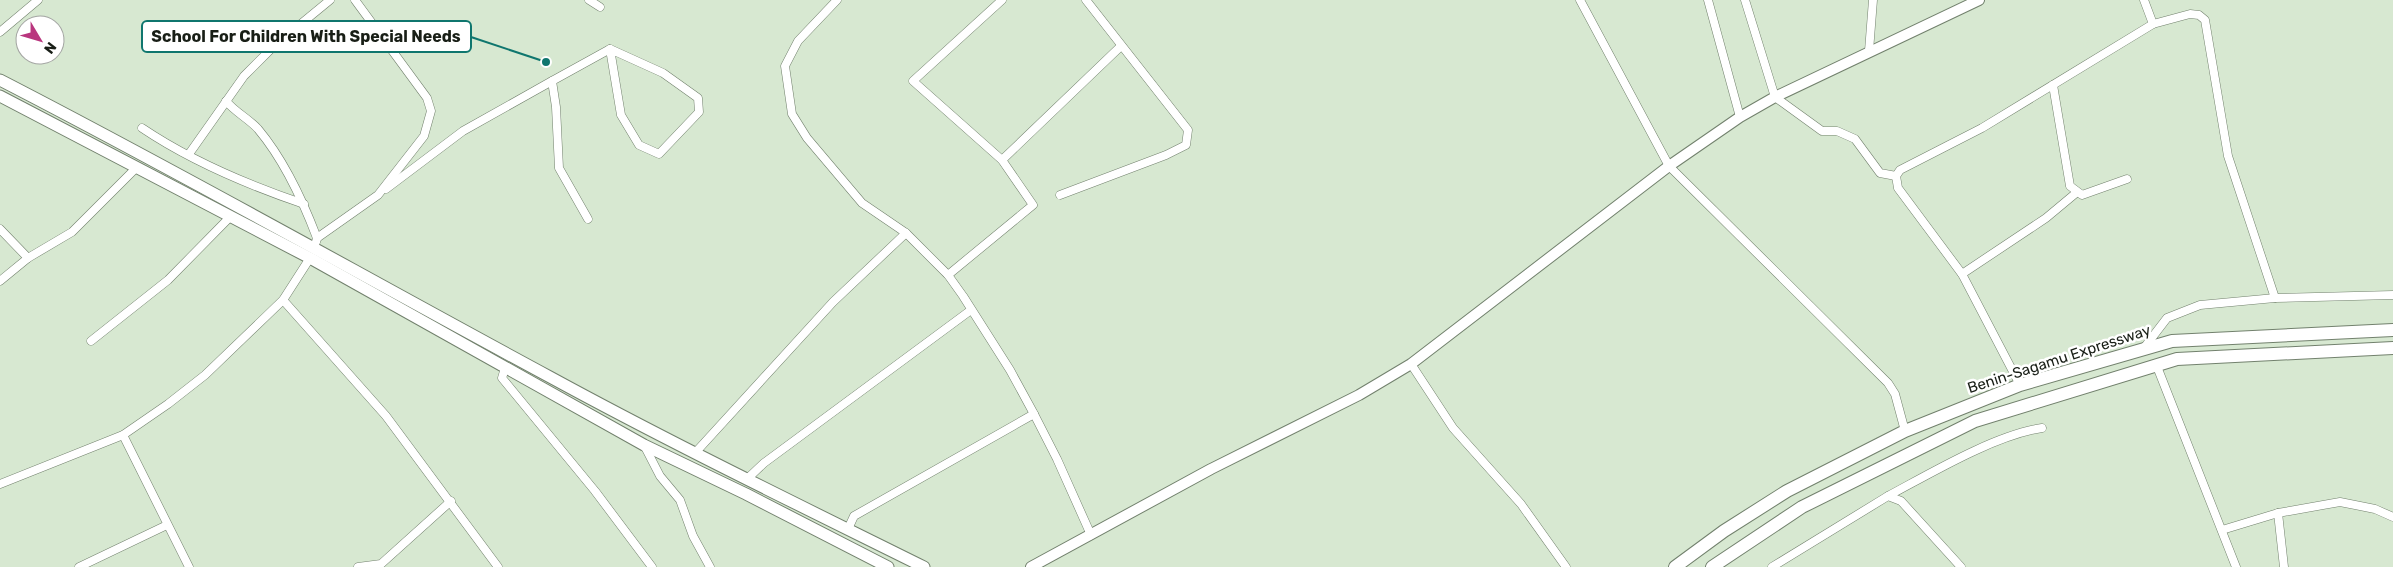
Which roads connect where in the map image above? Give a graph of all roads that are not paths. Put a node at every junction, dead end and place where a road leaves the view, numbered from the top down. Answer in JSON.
{"nodes":[{"id":1,"x":38,"y":0,"type":"edge"},
{"id":2,"x":330,"y":0,"type":"edge"},
{"id":3,"x":355,"y":0,"type":"edge"},
{"id":4,"x":589,"y":0,"type":"edge"},
{"id":5,"x":837,"y":0,"type":"edge"},
{"id":6,"x":1002,"y":0,"type":"edge"},
{"id":7,"x":1086,"y":0,"type":"edge"},
{"id":8,"x":1580,"y":0,"type":"edge"},
{"id":9,"x":1708,"y":0,"type":"edge"},
{"id":10,"x":1745,"y":0,"type":"edge"},
{"id":11,"x":1873,"y":0,"type":"edge"},
{"id":12,"x":1979,"y":0,"type":"edge"},
{"id":13,"x":2144,"y":0,"type":"edge"},
{"id":14,"x":600,"y":7,"type":"dead end"},
{"id":15,"x":2153,"y":24,"type":"junction"},
{"id":16,"x":0,"y":32,"type":"edge"},
{"id":17,"x":1121,"y":46,"type":"junction"},
{"id":18,"x":610,"y":49,"type":"junction"},
{"id":19,"x":1869,"y":51,"type":"junction"},
{"id":20,"x":0,"y":80,"type":"edge"},
{"id":21,"x":552,"y":80,"type":"junction"},
{"id":22,"x":2053,"y":85,"type":"junction"},
{"id":23,"x":0,"y":96,"type":"edge"},
{"id":24,"x":1775,"y":97,"type":"junction"},
{"id":25,"x":226,"y":101,"type":"junction"},
{"id":26,"x":1740,"y":117,"type":"junction"},
{"id":27,"x":142,"y":128,"type":"dead end"},
{"id":28,"x":188,"y":154,"type":"junction"},
{"id":29,"x":1002,"y":160,"type":"junction"},
{"id":30,"x":1669,"y":166,"type":"junction"},
{"id":31,"x":137,"y":167,"type":"junction"},
{"id":32,"x":1896,"y":176,"type":"junction"},
{"id":33,"x":2127,"y":179,"type":"dead end"},
{"id":34,"x":2076,"y":193,"type":"junction"},
{"id":35,"x":378,"y":195,"type":"junction"},
{"id":36,"x":1060,"y":195,"type":"dead end"},
{"id":37,"x":304,"y":204,"type":"junction"},
{"id":38,"x":230,"y":217,"type":"junction"},
{"id":39,"x":588,"y":219,"type":"dead end"},
{"id":40,"x":0,"y":229,"type":"edge"},
{"id":41,"x":906,"y":233,"type":"junction"},
{"id":42,"x":314,"y":248,"type":"junction"},
{"id":43,"x":28,"y":258,"type":"junction"},
{"id":44,"x":1962,"y":274,"type":"junction"},
{"id":45,"x":948,"y":276,"type":"junction"},
{"id":46,"x":0,"y":281,"type":"edge"},
{"id":47,"x":2393,"y":295,"type":"edge"},
{"id":48,"x":2275,"y":298,"type":"junction"},
{"id":49,"x":283,"y":300,"type":"junction"},
{"id":50,"x":971,"y":310,"type":"junction"},
{"id":51,"x":2393,"y":330,"type":"edge"},
{"id":52,"x":90,"y":341,"type":"dead end"},
{"id":53,"x":2144,"y":348,"type":"junction"},
{"id":54,"x":2393,"y":348,"type":"edge"},
{"id":55,"x":1411,"y":364,"type":"junction"},
{"id":56,"x":2156,"y":364,"type":"junction"},
{"id":57,"x":505,"y":368,"type":"junction"},
{"id":58,"x":2020,"y":385,"type":"junction"},
{"id":59,"x":1034,"y":414,"type":"junction"},
{"id":60,"x":2042,"y":428,"type":"dead end"},
{"id":61,"x":1905,"y":431,"type":"junction"},
{"id":62,"x":123,"y":435,"type":"junction"},
{"id":63,"x":644,"y":445,"type":"junction"},
{"id":64,"x":696,"y":453,"type":"junction"},
{"id":65,"x":747,"y":479,"type":"junction"},
{"id":66,"x":0,"y":484,"type":"edge"},
{"id":67,"x":1888,"y":496,"type":"junction"},
{"id":68,"x":451,"y":501,"type":"junction"},
{"id":69,"x":2278,"y":513,"type":"junction"},
{"id":70,"x":2393,"y":517,"type":"edge"},
{"id":71,"x":167,"y":525,"type":"junction"},
{"id":72,"x":848,"y":529,"type":"junction"},
{"id":73,"x":2222,"y":530,"type":"junction"},
{"id":74,"x":1091,"y":535,"type":"junction"},
{"id":75,"x":79,"y":567,"type":"edge"},
{"id":76,"x":189,"y":567,"type":"edge"},
{"id":77,"x":358,"y":567,"type":"edge"},
{"id":78,"x":498,"y":567,"type":"edge"},
{"id":79,"x":652,"y":567,"type":"edge"},
{"id":80,"x":710,"y":567,"type":"edge"},
{"id":81,"x":888,"y":567,"type":"edge"},
{"id":82,"x":924,"y":567,"type":"edge"},
{"id":83,"x":1031,"y":567,"type":"edge"},
{"id":84,"x":1566,"y":567,"type":"edge"},
{"id":85,"x":1675,"y":567,"type":"edge"},
{"id":86,"x":1712,"y":567,"type":"edge"},
{"id":87,"x":1772,"y":567,"type":"edge"},
{"id":88,"x":1961,"y":567,"type":"edge"},
{"id":89,"x":2236,"y":567,"type":"edge"},
{"id":90,"x":2284,"y":567,"type":"edge"}],
"edges":[{"from":1,"to":16,"type":"street"},
{"from":2,"to":25,"type":"street"},
{"from":3,"to":35,"type":"street"},
{"from":4,"to":14,"type":"street"},
{"from":5,"to":41,"type":"street"},
{"from":6,"to":29,"type":"street"},
{"from":7,"to":17,"type":"street"},
{"from":8,"to":30,"type":"street"},
{"from":9,"to":26,"type":"street"},
{"from":10,"to":24,"type":"street"},
{"from":11,"to":19,"type":"street"},
{"from":12,"to":19,"type":"street"},
{"from":13,"to":15,"type":"street"},
{"from":15,"to":22,"type":"street"},
{"from":15,"to":48,"type":"street"},
{"from":17,"to":29,"type":"street"},
{"from":17,"to":36,"type":"street"},
{"from":18,"to":18,"type":"street"},
{"from":18,"to":21,"type":"street"},
{"from":19,"to":24,"type":"street"},
{"from":20,"to":42,"type":"main road"},
{"from":21,"to":35,"type":"street"},
{"from":21,"to":39,"type":"street"},
{"from":22,"to":32,"type":"street"},
{"from":22,"to":34,"type":"street"},
{"from":23,"to":31,"type":"main road"},
{"from":24,"to":26,"type":"street"},
{"from":24,"to":32,"type":"street"},
{"from":25,"to":28,"type":"street"},
{"from":25,"to":37,"type":"street"},
{"from":26,"to":30,"type":"street"},
{"from":27,"to":28,"type":"street"},
{"from":28,"to":37,"type":"street"},
{"from":29,"to":45,"type":"street"},
{"from":30,"to":55,"type":"street"},
{"from":30,"to":61,"type":"street"},
{"from":31,"to":38,"type":"main road"},
{"from":31,"to":43,"type":"street"},
{"from":32,"to":44,"type":"street"},
{"from":33,"to":34,"type":"street"},
{"from":34,"to":44,"type":"street"},
{"from":35,"to":42,"type":"street"},
{"from":37,"to":42,"type":"street"},
{"from":38,"to":42,"type":"main road"},
{"from":38,"to":52,"type":"street"},
{"from":40,"to":43,"type":"street"},
{"from":41,"to":45,"type":"street"},
{"from":41,"to":64,"type":"street"},
{"from":42,"to":49,"type":"street"},
{"from":42,"to":57,"type":"main road"},
{"from":42,"to":64,"type":"main road"},
{"from":43,"to":46,"type":"street"},
{"from":44,"to":58,"type":"street"},
{"from":45,"to":50,"type":"street"},
{"from":47,"to":48,"type":"street"},
{"from":48,"to":53,"type":"street"},
{"from":49,"to":62,"type":"street"},
{"from":49,"to":68,"type":"street"},
{"from":50,"to":59,"type":"street"},
{"from":50,"to":65,"type":"street"},
{"from":51,"to":53,"type":"highway","name":"Benin-Sagamu Expressway"},
{"from":53,"to":58,"type":"highway","name":"Benin-Sagamu Expressway"},
{"from":54,"to":56,"type":"highway"},
{"from":55,"to":74,"type":"street"},
{"from":55,"to":84,"type":"street"},
{"from":56,"to":73,"type":"street"},
{"from":56,"to":86,"type":"highway"},
{"from":57,"to":63,"type":"main road"},
{"from":57,"to":79,"type":"street"},
{"from":58,"to":61,"type":"highway","name":"Benin-Sagamu Expressway"},
{"from":59,"to":72,"type":"street"},
{"from":59,"to":74,"type":"street"},
{"from":60,"to":67,"type":"street"},
{"from":61,"to":85,"type":"highway","name":"Benin-Sagamu Expressway"},
{"from":62,"to":66,"type":"street"},
{"from":62,"to":71,"type":"street"},
{"from":63,"to":80,"type":"street"},
{"from":63,"to":81,"type":"main road"},
{"from":64,"to":65,"type":"main road"},
{"from":65,"to":72,"type":"main road"},
{"from":67,"to":87,"type":"street"},
{"from":67,"to":88,"type":"street"},
{"from":68,"to":77,"type":"street"},
{"from":68,"to":78,"type":"street"},
{"from":69,"to":70,"type":"street"},
{"from":69,"to":73,"type":"street"},
{"from":69,"to":90,"type":"street"},
{"from":71,"to":75,"type":"street"},
{"from":71,"to":76,"type":"street"},
{"from":72,"to":82,"type":"main road"},
{"from":73,"to":89,"type":"street"},
{"from":74,"to":83,"type":"street"}]}
